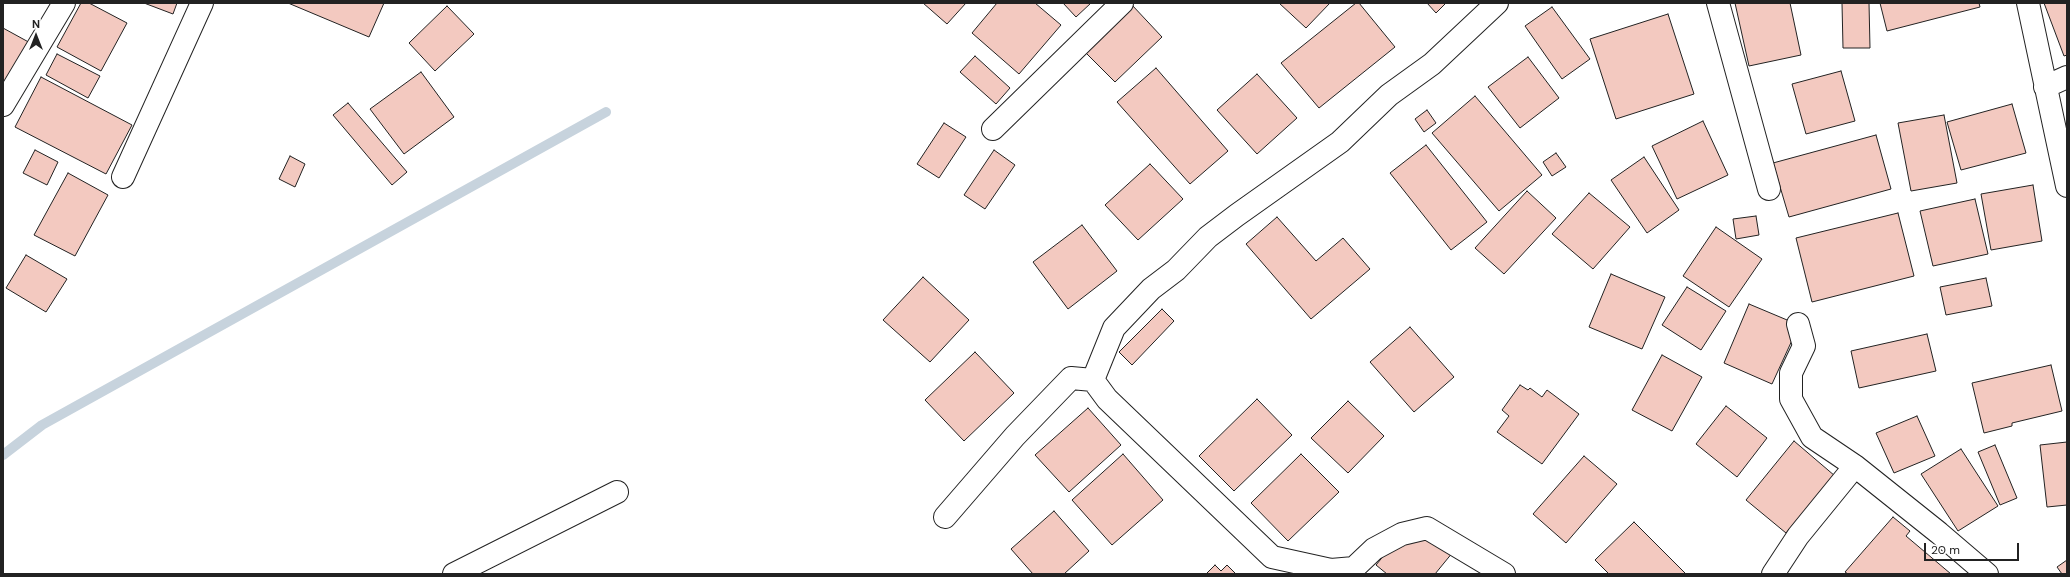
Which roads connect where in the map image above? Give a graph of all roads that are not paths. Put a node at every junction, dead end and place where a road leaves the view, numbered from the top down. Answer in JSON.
{"nodes":[{"id":1,"x":64,"y":3,"type":"edge"},
{"id":2,"x":202,"y":3,"type":"edge"},
{"id":3,"x":1122,"y":3,"type":"edge"},
{"id":4,"x":1497,"y":3,"type":"edge"},
{"id":5,"x":1718,"y":3,"type":"edge"},
{"id":6,"x":2028,"y":3,"type":"edge"},
{"id":7,"x":2067,"y":77,"type":"edge"},
{"id":8,"x":2045,"y":87,"type":"junction"},
{"id":9,"x":3,"y":105,"type":"edge"},
{"id":10,"x":993,"y":129,"type":"dead end"},
{"id":11,"x":123,"y":177,"type":"dead end"},
{"id":12,"x":2067,"y":186,"type":"edge"},
{"id":13,"x":1769,"y":189,"type":"dead end"},
{"id":14,"x":1798,"y":324,"type":"dead end"},
{"id":15,"x":1093,"y":380,"type":"junction"},
{"id":16,"x":1855,"y":466,"type":"junction"},
{"id":17,"x":617,"y":492,"type":"dead end"},
{"id":18,"x":945,"y":516,"type":"dead end"},
{"id":19,"x":454,"y":574,"type":"edge"},
{"id":20,"x":1504,"y":574,"type":"edge"},
{"id":21,"x":1773,"y":574,"type":"edge"},
{"id":22,"x":1987,"y":574,"type":"edge"}],
"edges":[{"from":1,"to":9,"type":"street"},
{"from":2,"to":11,"type":"street"},
{"from":3,"to":10,"type":"street"},
{"from":4,"to":15,"type":"street"},
{"from":5,"to":13,"type":"street"},
{"from":6,"to":8,"type":"street"},
{"from":7,"to":8,"type":"street"},
{"from":8,"to":12,"type":"street"},
{"from":14,"to":16,"type":"street"},
{"from":15,"to":18,"type":"street"},
{"from":15,"to":20,"type":"street"},
{"from":16,"to":21,"type":"street"},
{"from":16,"to":22,"type":"street"},
{"from":17,"to":19,"type":"street"}]}
